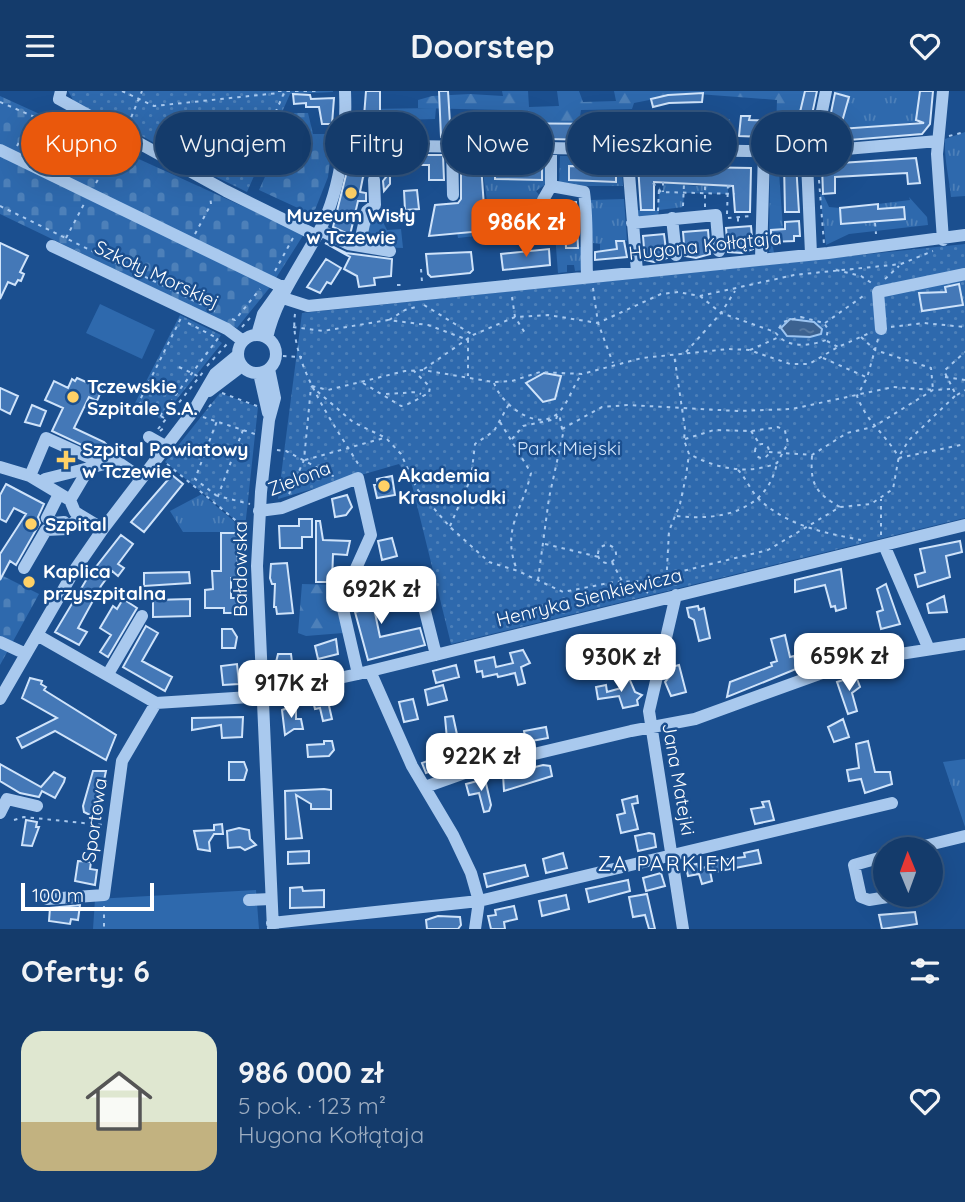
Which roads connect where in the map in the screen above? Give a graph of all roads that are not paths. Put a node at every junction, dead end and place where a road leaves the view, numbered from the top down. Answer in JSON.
{"nodes":[{"id":1,"x":345,"y":91,"type":"edge"},
{"id":2,"x":826,"y":91,"type":"edge"},
{"id":3,"x":943,"y":91,"type":"edge"},
{"id":4,"x":60,"y":95,"type":"edge"},
{"id":5,"x":343,"y":112,"type":"edge"},
{"id":6,"x":821,"y":112,"type":"edge"},
{"id":7,"x":941,"y":139,"type":"junction"},
{"id":8,"x":852,"y":148,"type":"edge"},
{"id":9,"x":6,"y":153,"type":"edge"},
{"id":10,"x":335,"y":175,"type":"edge"},
{"id":11,"x":453,"y":175,"type":"edge"},
{"id":12,"x":551,"y":175,"type":"edge"},
{"id":13,"x":628,"y":175,"type":"edge"},
{"id":14,"x":760,"y":175,"type":"edge"},
{"id":15,"x":808,"y":175,"type":"edge"},
{"id":16,"x":374,"y":180,"type":"dead end"},
{"id":17,"x":551,"y":187,"type":"junction"},
{"id":18,"x":453,"y":195,"type":"dead end"},
{"id":19,"x":673,"y":218,"type":"junction"},
{"id":20,"x":632,"y":223,"type":"junction"},
{"id":21,"x":547,"y":230,"type":"dead end"},
{"id":22,"x":318,"y":233,"type":"junction"},
{"id":23,"x":965,"y":235,"type":"edge"},
{"id":24,"x":940,"y":245,"type":"junction"},
{"id":25,"x":52,"y":246,"type":"dead end"},
{"id":26,"x":359,"y":246,"type":"junction"},
{"id":27,"x":390,"y":251,"type":"dead end"},
{"id":28,"x":719,"y":251,"type":"dead end"},
{"id":29,"x":811,"y":254,"type":"junction"},
{"id":30,"x":676,"y":255,"type":"dead end"},
{"id":31,"x":761,"y":259,"type":"junction"},
{"id":32,"x":637,"y":272,"type":"junction"},
{"id":33,"x":965,"y":274,"type":"edge"},
{"id":34,"x":589,"y":279,"type":"junction"},
{"id":35,"x":285,"y":288,"type":"junction"},
{"id":36,"x":881,"y":329,"type":"road end"},
{"id":37,"x":262,"y":336,"type":"junction"},
{"id":38,"x":243,"y":341,"type":"junction"},
{"id":39,"x":240,"y":361,"type":"junction"},
{"id":40,"x":264,"y":371,"type":"junction"},
{"id":41,"x":151,"y":436,"type":"road end"},
{"id":42,"x":168,"y":451,"type":"junction"},
{"id":43,"x":0,"y":467,"type":"edge"},
{"id":44,"x":94,"y":467,"type":"junction"},
{"id":45,"x":30,"y":476,"type":"junction"},
{"id":46,"x":141,"y":478,"type":"junction"},
{"id":47,"x":43,"y":484,"type":"junction"},
{"id":48,"x":71,"y":505,"type":"junction"},
{"id":49,"x":260,"y":508,"type":"junction"},
{"id":50,"x":965,"y":525,"type":"edge"},
{"id":51,"x":103,"y":529,"type":"junction"},
{"id":52,"x":878,"y":542,"type":"junction"},
{"id":53,"x":24,"y":568,"type":"dead end"},
{"id":54,"x":416,"y":575,"type":"road end"},
{"id":55,"x":671,"y":593,"type":"junction"},
{"id":56,"x":142,"y":616,"type":"dead end"},
{"id":57,"x":37,"y":635,"type":"junction"},
{"id":58,"x":0,"y":642,"type":"edge"},
{"id":59,"x":965,"y":644,"type":"edge"},
{"id":60,"x":928,"y":647,"type":"junction"},
{"id":61,"x":26,"y":654,"type":"junction"},
{"id":62,"x":436,"y":655,"type":"junction"},
{"id":63,"x":364,"y":673,"type":"junction"},
{"id":64,"x":108,"y":674,"type":"junction"},
{"id":65,"x":262,"y":696,"type":"junction"},
{"id":66,"x":0,"y":699,"type":"edge"},
{"id":67,"x":156,"y":703,"type":"junction"},
{"id":68,"x":650,"y":727,"type":"junction"},
{"id":69,"x":425,"y":787,"type":"junction"},
{"id":70,"x":892,"y":803,"type":"dead end"},
{"id":71,"x":37,"y":806,"type":"dead end"},
{"id":72,"x":0,"y":813,"type":"edge"},
{"id":73,"x":965,"y":836,"type":"edge"},
{"id":74,"x":943,"y":841,"type":"edge"},
{"id":75,"x":673,"y":856,"type":"junction"},
{"id":76,"x":873,"y":860,"type":"edge"},
{"id":77,"x":271,"y":898,"type":"junction"},
{"id":78,"x":47,"y":899,"type":"dead end"},
{"id":79,"x":249,"y":899,"type":"dead end"},
{"id":80,"x":873,"y":899,"type":"edge"},
{"id":81,"x":479,"y":901,"type":"junction"},
{"id":82,"x":272,"y":926,"type":"edge"},
{"id":83,"x":475,"y":929,"type":"edge"},
{"id":84,"x":683,"y":929,"type":"edge"}],
"edges":[{"from":1,"to":5,"type":"street"},
{"from":2,"to":6,"type":"street"},
{"from":3,"to":7,"type":"street"},
{"from":4,"to":22,"type":"street"},
{"from":7,"to":8,"type":"street"},
{"from":7,"to":24,"type":"street"},
{"from":9,"to":35,"type":"street","name":"Hugona Kołłątaja"},
{"from":10,"to":22,"type":"street"},
{"from":11,"to":18,"type":"street"},
{"from":12,"to":17,"type":"street"},
{"from":13,"to":20,"type":"street"},
{"from":14,"to":31,"type":"street"},
{"from":15,"to":29,"type":"street"},
{"from":16,"to":26,"type":"street"},
{"from":17,"to":21,"type":"street"},
{"from":17,"to":34,"type":"street"},
{"from":19,"to":20,"type":"street"},
{"from":19,"to":28,"type":"street"},
{"from":19,"to":30,"type":"street"},
{"from":20,"to":32,"type":"street"},
{"from":22,"to":26,"type":"street"},
{"from":22,"to":35,"type":"street"},
{"from":23,"to":24,"type":"street","name":"Hugona Kołłątaja"},
{"from":24,"to":29,"type":"street","name":"Hugona Kołłątaja"},
{"from":25,"to":38,"type":"street","name":"Szkoły Morskiej"},
{"from":26,"to":27,"type":"street"},
{"from":29,"to":31,"type":"street","name":"Hugona Kołłątaja"},
{"from":31,"to":32,"type":"street","name":"Hugona Kołłątaja"},
{"from":32,"to":34,"type":"street","name":"Hugona Kołłątaja"},
{"from":33,"to":36,"type":"street"},
{"from":34,"to":35,"type":"street","name":"Hugona Kołłątaja"},
{"from":35,"to":37,"type":"street"},
{"from":37,"to":38,"type":"street"},
{"from":37,"to":40,"type":"street","name":"Bałdowska"},
{"from":38,"to":39,"type":"street"},
{"from":39,"to":40,"type":"street"},
{"from":39,"to":42,"type":"street"},
{"from":40,"to":49,"type":"street","name":"Bałdowska"},
{"from":41,"to":42,"type":"street"},
{"from":42,"to":46,"type":"street"},
{"from":43,"to":45,"type":"street"},
{"from":44,"to":45,"type":"street"},
{"from":44,"to":46,"type":"street"},
{"from":44,"to":47,"type":"street"},
{"from":44,"to":48,"type":"street"},
{"from":45,"to":47,"type":"street"},
{"from":46,"to":51,"type":"street"},
{"from":47,"to":48,"type":"street"},
{"from":48,"to":51,"type":"street"},
{"from":48,"to":53,"type":"street"},
{"from":49,"to":63,"type":"street","name":"Zielona"},
{"from":49,"to":65,"type":"street","name":"Bałdowska"},
{"from":50,"to":52,"type":"street","name":"Henryka Sienkiewicza"},
{"from":51,"to":57,"type":"street"},
{"from":52,"to":55,"type":"street","name":"Henryka Sienkiewicza"},
{"from":52,"to":60,"type":"street"},
{"from":54,"to":62,"type":"street"},
{"from":55,"to":62,"type":"street","name":"Henryka Sienkiewicza"},
{"from":55,"to":68,"type":"street","name":"Jana Matejki"},
{"from":56,"to":64,"type":"street"},
{"from":57,"to":61,"type":"street"},
{"from":57,"to":64,"type":"street"},
{"from":58,"to":61,"type":"street"},
{"from":59,"to":60,"type":"street"},
{"from":60,"to":68,"type":"street"},
{"from":61,"to":66,"type":"street"},
{"from":62,"to":63,"type":"street","name":"Henryka Sienkiewicza"},
{"from":63,"to":65,"type":"street","name":"Henryka Sienkiewicza"},
{"from":63,"to":69,"type":"street","name":"Zielona"},
{"from":64,"to":67,"type":"street"},
{"from":65,"to":67,"type":"street","name":"Henryka Sienkiewicza"},
{"from":65,"to":77,"type":"street","name":"Bałdowska"},
{"from":67,"to":78,"type":"street","name":"Sportowa"},
{"from":68,"to":69,"type":"street"},
{"from":68,"to":75,"type":"street","name":"Jana Matejki"},
{"from":69,"to":81,"type":"street","name":"Zielona"},
{"from":70,"to":75,"type":"street"},
{"from":71,"to":72,"type":"street"},
{"from":73,"to":74,"type":"street"},
{"from":75,"to":81,"type":"street"},
{"from":75,"to":84,"type":"street","name":"Jana Matejki"},
{"from":76,"to":80,"type":"street"},
{"from":77,"to":79,"type":"street"},
{"from":77,"to":82,"type":"street","name":"Bałdowska"},
{"from":81,"to":82,"type":"street"},
{"from":81,"to":83,"type":"street"}]}
